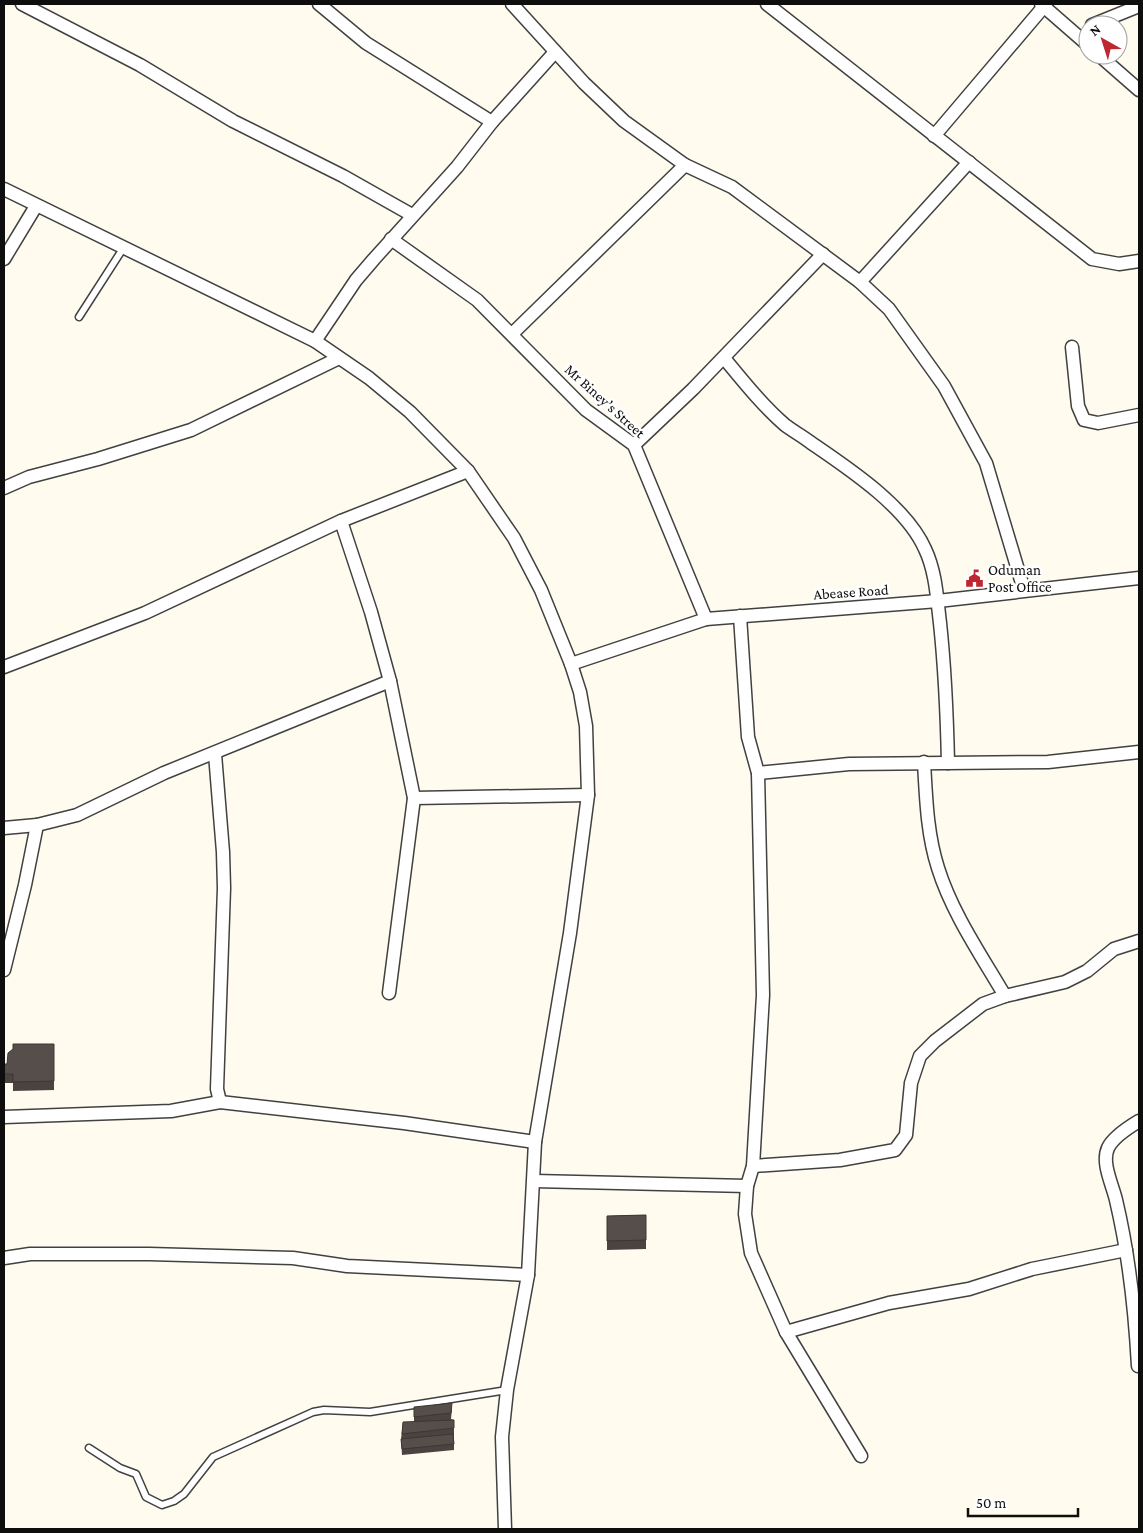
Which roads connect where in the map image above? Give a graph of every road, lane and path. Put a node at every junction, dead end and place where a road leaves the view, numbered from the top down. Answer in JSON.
{"nodes":[{"id":1,"x":22,"y":4,"type":"edge"},
{"id":2,"x":319,"y":4,"type":"edge"},
{"id":3,"x":512,"y":4,"type":"edge"},
{"id":4,"x":767,"y":4,"type":"edge"},
{"id":5,"x":1044,"y":5,"type":"edge"},
{"id":6,"x":1139,"y":6,"type":"edge"},
{"id":7,"x":1117,"y":15,"type":"edge"},
{"id":8,"x":1078,"y":31,"type":"edge"},
{"id":9,"x":1074,"y":32,"type":"junction"},
{"id":10,"x":1078,"y":36,"type":"edge"},
{"id":11,"x":555,"y":52,"type":"junction"},
{"id":12,"x":1110,"y":65,"type":"edge"},
{"id":13,"x":1139,"y":90,"type":"edge"},
{"id":14,"x":492,"y":122,"type":"junction"},
{"id":15,"x":934,"y":136,"type":"junction"},
{"id":16,"x":970,"y":162,"type":"junction"},
{"id":17,"x":685,"y":165,"type":"junction"},
{"id":18,"x":4,"y":189,"type":"edge"},
{"id":19,"x":36,"y":206,"type":"junction"},
{"id":20,"x":412,"y":215,"type":"junction"},
{"id":21,"x":391,"y":239,"type":"junction"},
{"id":22,"x":124,"y":247,"type":"junction"},
{"id":23,"x":823,"y":254,"type":"junction"},
{"id":24,"x":4,"y":259,"type":"edge"},
{"id":25,"x":1139,"y":261,"type":"edge"},
{"id":26,"x":860,"y":282,"type":"junction"},
{"id":27,"x":79,"y":317,"type":"dead end"},
{"id":28,"x":512,"y":334,"type":"junction"},
{"id":29,"x":315,"y":341,"type":"junction"},
{"id":30,"x":1072,"y":347,"type":"dead end"},
{"id":31,"x":339,"y":358,"type":"junction"},
{"id":32,"x":724,"y":358,"type":"junction"},
{"id":33,"x":1139,"y":415,"type":"edge"},
{"id":34,"x":634,"y":445,"type":"junction"},
{"id":35,"x":468,"y":471,"type":"junction"},
{"id":36,"x":4,"y":488,"type":"edge"},
{"id":37,"x":340,"y":521,"type":"junction"},
{"id":38,"x":1139,"y":578,"type":"edge"},
{"id":39,"x":1024,"y":590,"type":"junction"},
{"id":40,"x":938,"y":601,"type":"junction"},
{"id":41,"x":740,"y":616,"type":"junction"},
{"id":42,"x":706,"y":619,"type":"junction"},
{"id":43,"x":571,"y":664,"type":"junction"},
{"id":44,"x":4,"y":667,"type":"edge"},
{"id":45,"x":390,"y":681,"type":"junction"},
{"id":46,"x":1139,"y":752,"type":"edge"},
{"id":47,"x":215,"y":754,"type":"junction"},
{"id":48,"x":924,"y":762,"type":"junction"},
{"id":49,"x":948,"y":763,"type":"junction"},
{"id":50,"x":758,"y":773,"type":"junction"},
{"id":51,"x":588,"y":795,"type":"junction"},
{"id":52,"x":414,"y":798,"type":"junction"},
{"id":53,"x":37,"y":825,"type":"junction"},
{"id":54,"x":4,"y":828,"type":"edge"},
{"id":55,"x":1139,"y":941,"type":"edge"},
{"id":56,"x":4,"y":970,"type":"edge"},
{"id":57,"x":389,"y":993,"type":"dead end"},
{"id":58,"x":1005,"y":996,"type":"junction"},
{"id":59,"x":220,"y":1102,"type":"junction"},
{"id":60,"x":4,"y":1117,"type":"edge"},
{"id":61,"x":1139,"y":1121,"type":"edge"},
{"id":62,"x":535,"y":1142,"type":"junction"},
{"id":63,"x":753,"y":1166,"type":"junction"},
{"id":64,"x":534,"y":1181,"type":"junction"},
{"id":65,"x":746,"y":1186,"type":"junction"},
{"id":66,"x":1126,"y":1250,"type":"junction"},
{"id":67,"x":4,"y":1258,"type":"edge"},
{"id":68,"x":528,"y":1275,"type":"junction"},
{"id":69,"x":786,"y":1332,"type":"junction"},
{"id":70,"x":1138,"y":1366,"type":"dead end"},
{"id":71,"x":507,"y":1390,"type":"junction"},
{"id":72,"x":89,"y":1448,"type":"dead end"},
{"id":73,"x":861,"y":1456,"type":"dead end"},
{"id":74,"x":505,"y":1529,"type":"edge"}],
"edges":[{"from":1,"to":20,"type":"street"},
{"from":2,"to":14,"type":"street"},
{"from":3,"to":11,"type":"street"},
{"from":4,"to":15,"type":"street"},
{"from":5,"to":9,"type":"street"},
{"from":5,"to":15,"type":"street"},
{"from":6,"to":7,"type":"street"},
{"from":8,"to":9,"type":"street"},
{"from":9,"to":10,"type":"street"},
{"from":11,"to":14,"type":"street"},
{"from":11,"to":17,"type":"street"},
{"from":12,"to":13,"type":"street"},
{"from":14,"to":20,"type":"street"},
{"from":15,"to":16,"type":"street"},
{"from":16,"to":25,"type":"street"},
{"from":16,"to":26,"type":"street"},
{"from":17,"to":23,"type":"street"},
{"from":17,"to":28,"type":"street"},
{"from":18,"to":19,"type":"street"},
{"from":19,"to":22,"type":"street"},
{"from":19,"to":24,"type":"street"},
{"from":20,"to":21,"type":"street"},
{"from":21,"to":28,"type":"street","name":"Mr Biney’s Street"},
{"from":21,"to":29,"type":"street"},
{"from":22,"to":27,"type":"lane"},
{"from":22,"to":29,"type":"street"},
{"from":23,"to":26,"type":"street"},
{"from":23,"to":32,"type":"street"},
{"from":26,"to":39,"type":"street"},
{"from":28,"to":34,"type":"street","name":"Mr Biney’s Street"},
{"from":29,"to":31,"type":"street"},
{"from":30,"to":33,"type":"street"},
{"from":31,"to":35,"type":"street"},
{"from":31,"to":36,"type":"street"},
{"from":32,"to":34,"type":"street"},
{"from":32,"to":40,"type":"street"},
{"from":34,"to":42,"type":"street","name":"Mr Biney’s Street"},
{"from":35,"to":37,"type":"street"},
{"from":35,"to":43,"type":"street"},
{"from":37,"to":44,"type":"street"},
{"from":37,"to":45,"type":"street"},
{"from":38,"to":39,"type":"street","name":"Abease Road"},
{"from":39,"to":40,"type":"street","name":"Abease Road"},
{"from":40,"to":41,"type":"street","name":"Abease Road"},
{"from":40,"to":49,"type":"street"},
{"from":41,"to":42,"type":"street","name":"Abease Road"},
{"from":41,"to":50,"type":"street"},
{"from":42,"to":43,"type":"street","name":"Abease Road"},
{"from":43,"to":51,"type":"street"},
{"from":45,"to":47,"type":"street"},
{"from":45,"to":52,"type":"street"},
{"from":46,"to":49,"type":"street"},
{"from":47,"to":53,"type":"street"},
{"from":47,"to":59,"type":"street"},
{"from":48,"to":49,"type":"street"},
{"from":48,"to":50,"type":"street"},
{"from":48,"to":58,"type":"street"},
{"from":50,"to":63,"type":"street"},
{"from":51,"to":52,"type":"street"},
{"from":51,"to":62,"type":"street"},
{"from":52,"to":57,"type":"street"},
{"from":53,"to":54,"type":"street"},
{"from":53,"to":56,"type":"street"},
{"from":55,"to":58,"type":"street"},
{"from":58,"to":63,"type":"street"},
{"from":59,"to":60,"type":"street"},
{"from":59,"to":62,"type":"street"},
{"from":61,"to":66,"type":"street"},
{"from":62,"to":64,"type":"street"},
{"from":63,"to":65,"type":"street"},
{"from":64,"to":65,"type":"street"},
{"from":64,"to":68,"type":"street"},
{"from":65,"to":69,"type":"street"},
{"from":66,"to":69,"type":"street"},
{"from":66,"to":70,"type":"street"},
{"from":67,"to":68,"type":"street"},
{"from":68,"to":71,"type":"street"},
{"from":69,"to":73,"type":"street"},
{"from":71,"to":72,"type":"lane"},
{"from":71,"to":74,"type":"street"}]}
